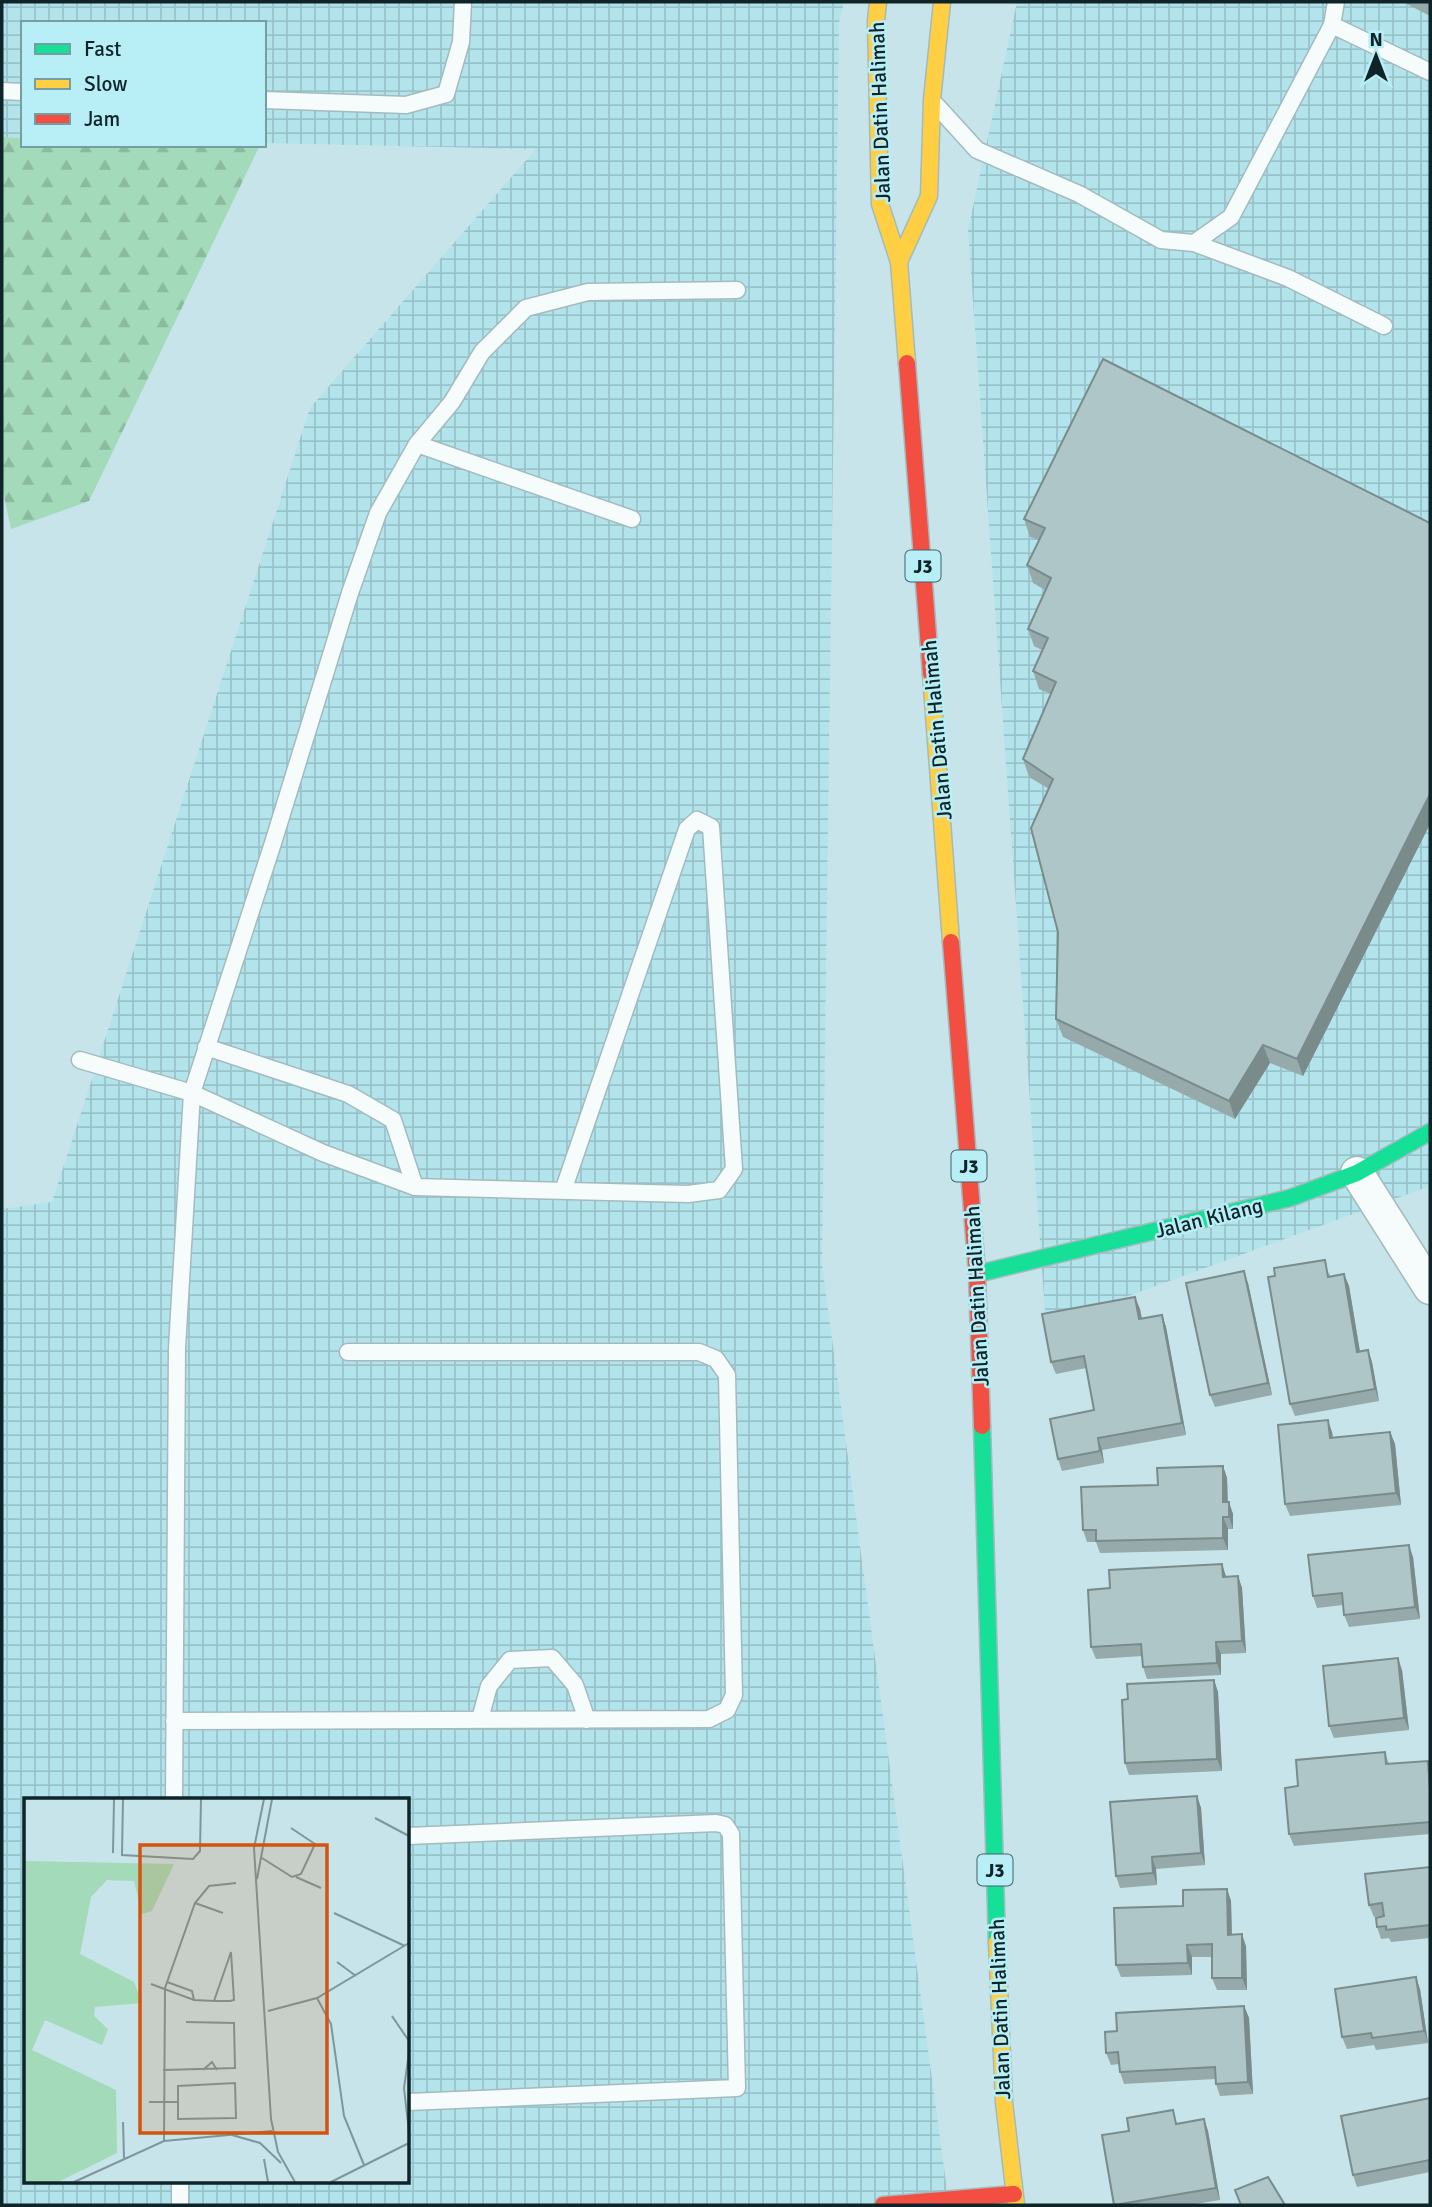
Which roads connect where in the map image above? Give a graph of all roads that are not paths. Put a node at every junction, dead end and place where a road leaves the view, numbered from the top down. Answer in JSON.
{"nodes":[{"id":1,"x":463,"y":2,"type":"edge"},
{"id":2,"x":878,"y":2,"type":"edge"},
{"id":3,"x":942,"y":2,"type":"edge"},
{"id":4,"x":1336,"y":2,"type":"edge"},
{"id":5,"x":1332,"y":25,"type":"junction"},
{"id":6,"x":1430,"y":72,"type":"edge"},
{"id":7,"x":2,"y":91,"type":"edge"},
{"id":8,"x":21,"y":92,"type":"edge"},
{"id":9,"x":266,"y":100,"type":"edge"},
{"id":10,"x":932,"y":100,"type":"junction"},
{"id":11,"x":1194,"y":243,"type":"junction"},
{"id":12,"x":899,"y":262,"type":"junction"},
{"id":13,"x":737,"y":290,"type":"dead end"},
{"id":14,"x":1384,"y":326,"type":"dead end"},
{"id":15,"x":417,"y":444,"type":"junction"},
{"id":16,"x":632,"y":519,"type":"dead end"},
{"id":17,"x":206,"y":1047,"type":"junction"},
{"id":18,"x":79,"y":1060,"type":"dead end"},
{"id":19,"x":192,"y":1093,"type":"junction"},
{"id":20,"x":1430,"y":1132,"type":"edge"},
{"id":21,"x":1357,"y":1173,"type":"junction"},
{"id":22,"x":415,"y":1187,"type":"junction"},
{"id":23,"x":563,"y":1191,"type":"junction"},
{"id":24,"x":977,"y":1274,"type":"junction"},
{"id":25,"x":1430,"y":1288,"type":"edge"},
{"id":26,"x":348,"y":1352,"type":"dead end"},
{"id":27,"x":480,"y":1719,"type":"junction"},
{"id":28,"x":587,"y":1720,"type":"junction"},
{"id":29,"x":174,"y":1721,"type":"junction"},
{"id":30,"x":174,"y":1798,"type":"edge"},
{"id":31,"x":410,"y":1836,"type":"edge"},
{"id":32,"x":410,"y":2102,"type":"edge"},
{"id":33,"x":180,"y":2182,"type":"edge"},
{"id":34,"x":1015,"y":2200,"type":"edge"},
{"id":35,"x":180,"y":2205,"type":"edge"},
{"id":36,"x":883,"y":2205,"type":"edge"}],
"edges":[{"from":1,"to":9,"type":"lane"},
{"from":2,"to":12,"type":"main road","name":"Jalan Datin Halimah","number":"J3"},
{"from":3,"to":10,"type":"main road","name":"Jalan Datin Halimah","number":"J3"},
{"from":4,"to":5,"type":"lane"},
{"from":5,"to":6,"type":"lane"},
{"from":5,"to":11,"type":"lane"},
{"from":7,"to":8,"type":"lane"},
{"from":10,"to":11,"type":"lane"},
{"from":10,"to":12,"type":"main road","name":"Jalan Datin Halimah","number":"J3"},
{"from":11,"to":14,"type":"lane"},
{"from":12,"to":24,"type":"main road","name":"Jalan Datin Halimah","number":"J3"},
{"from":13,"to":15,"type":"lane"},
{"from":15,"to":16,"type":"lane"},
{"from":15,"to":17,"type":"lane"},
{"from":17,"to":19,"type":"lane"},
{"from":17,"to":22,"type":"lane"},
{"from":18,"to":19,"type":"lane"},
{"from":19,"to":22,"type":"lane"},
{"from":19,"to":29,"type":"lane"},
{"from":20,"to":21,"type":"main road","name":"Jalan Kilang"},
{"from":21,"to":24,"type":"main road","name":"Jalan Kilang"},
{"from":21,"to":25,"type":"street"},
{"from":22,"to":23,"type":"lane"},
{"from":23,"to":23,"type":"lane"},
{"from":24,"to":34,"type":"main road","name":"Jalan Datin Halimah","number":"J3"},
{"from":26,"to":28,"type":"lane"},
{"from":27,"to":28,"type":"lane"},
{"from":27,"to":28,"type":"lane"},
{"from":27,"to":29,"type":"lane"},
{"from":29,"to":30,"type":"lane"},
{"from":31,"to":32,"type":"lane"},
{"from":33,"to":35,"type":"lane"},
{"from":34,"to":36,"type":"main road"}]}
